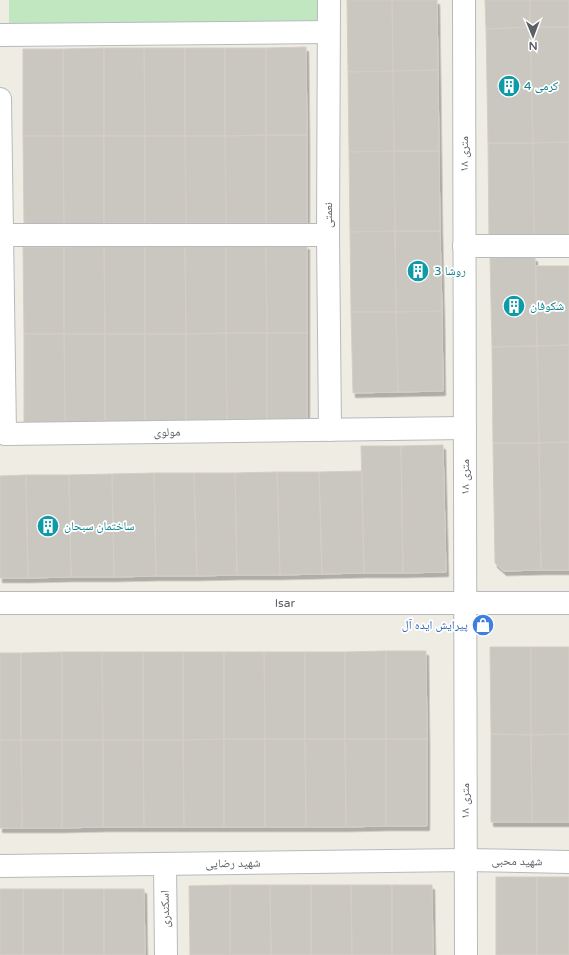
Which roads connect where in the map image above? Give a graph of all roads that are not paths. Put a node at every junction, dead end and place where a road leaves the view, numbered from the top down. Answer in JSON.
{"nodes":[{"id":1,"x":329,"y":0,"type":"edge"},
{"id":2,"x":464,"y":0,"type":"edge"},
{"id":3,"x":328,"y":32,"type":"junction"},
{"id":4,"x":0,"y":35,"type":"edge"},
{"id":5,"x":0,"y":99,"type":"edge"},
{"id":6,"x":1,"y":235,"type":"edge"},
{"id":7,"x":328,"y":235,"type":"junction"},
{"id":8,"x":464,"y":246,"type":"junction"},
{"id":9,"x":569,"y":246,"type":"edge"},
{"id":10,"x":465,"y":428,"type":"junction"},
{"id":11,"x":330,"y":430,"type":"junction"},
{"id":12,"x":0,"y":603,"type":"edge"},
{"id":13,"x":466,"y":603,"type":"junction"},
{"id":14,"x":569,"y":603,"type":"edge"},
{"id":15,"x":465,"y":860,"type":"junction"},
{"id":16,"x":569,"y":862,"type":"edge"},
{"id":17,"x":165,"y":864,"type":"junction"},
{"id":18,"x":0,"y":866,"type":"edge"},
{"id":19,"x":166,"y":955,"type":"edge"},
{"id":20,"x":466,"y":955,"type":"edge"}],
"edges":[{"from":1,"to":3,"type":"street","name":"نعمتی"},
{"from":2,"to":8,"type":"street","name":"۱۸ متری"},
{"from":3,"to":4,"type":"street"},
{"from":3,"to":7,"type":"street","name":"نعمتی"},
{"from":5,"to":6,"type":"street"},
{"from":6,"to":7,"type":"street"},
{"from":6,"to":11,"type":"street","name":"مولوی"},
{"from":7,"to":11,"type":"street","name":"نعمتی"},
{"from":8,"to":9,"type":"street"},
{"from":8,"to":10,"type":"street","name":"۱۸ متری"},
{"from":10,"to":11,"type":"street","name":"مولوی"},
{"from":10,"to":13,"type":"street","name":"۱۸ متری"},
{"from":12,"to":13,"type":"street","name":"Isar"},
{"from":13,"to":14,"type":"street","name":"Isar"},
{"from":13,"to":15,"type":"street","name":"۱۸ متری"},
{"from":15,"to":16,"type":"street","name":"شهید محبی"},
{"from":15,"to":17,"type":"street","name":"شهید رضایی"},
{"from":15,"to":20,"type":"street","name":"۱۸ متری"},
{"from":17,"to":18,"type":"street","name":"شهید رضایی"},
{"from":17,"to":19,"type":"street","name":"اسکندری"}]}
